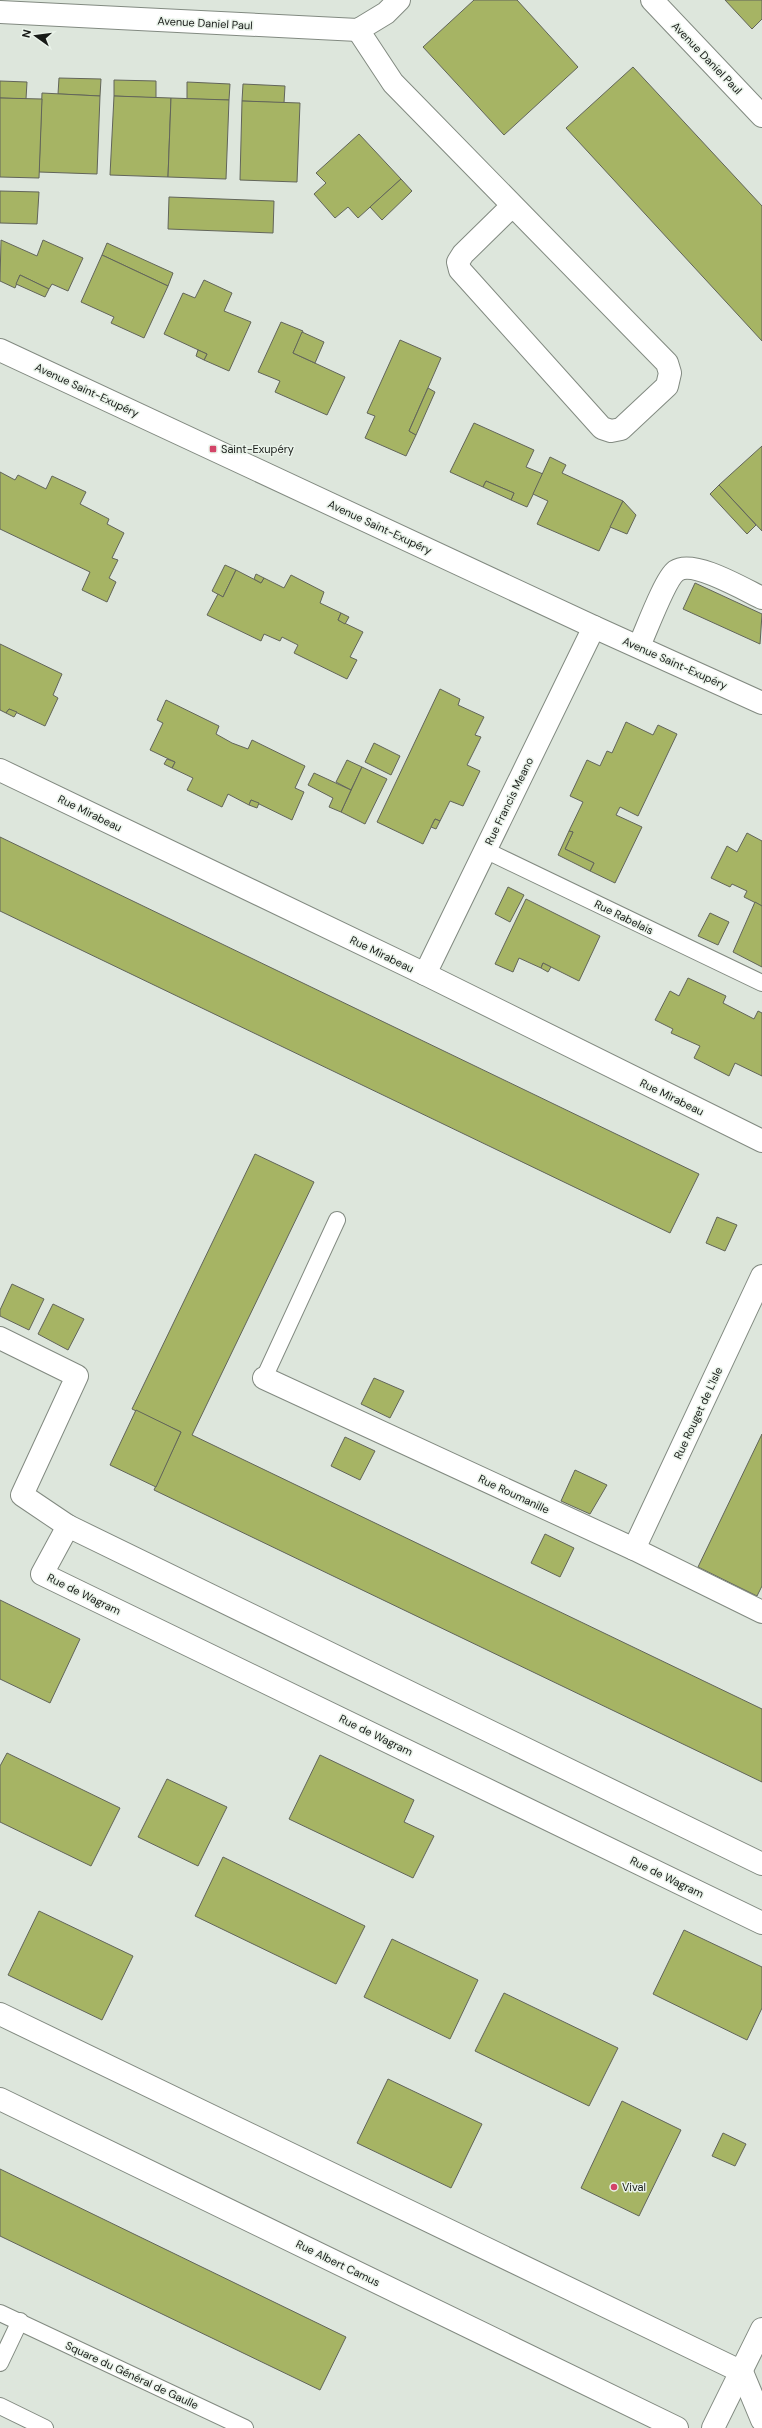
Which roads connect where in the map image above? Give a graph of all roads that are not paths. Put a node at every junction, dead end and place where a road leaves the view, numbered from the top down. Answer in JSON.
{"nodes":[{"id":1,"x":399,"y":0,"type":"edge"},
{"id":2,"x":652,"y":0,"type":"edge"},
{"id":3,"x":0,"y":12,"type":"edge"},
{"id":4,"x":358,"y":30,"type":"junction"},
{"id":5,"x":762,"y":116,"type":"edge"},
{"id":6,"x":512,"y":206,"type":"junction"},
{"id":7,"x":0,"y":350,"type":"edge"},
{"id":8,"x":762,"y":598,"type":"edge"},
{"id":9,"x":594,"y":627,"type":"junction"},
{"id":10,"x":639,"y":646,"type":"junction"},
{"id":11,"x":762,"y":702,"type":"edge"},
{"id":12,"x":0,"y":770,"type":"edge"},
{"id":13,"x":485,"y":850,"type":"junction"},
{"id":14,"x":425,"y":974,"type":"junction"},
{"id":15,"x":762,"y":983,"type":"edge"},
{"id":16,"x":762,"y":1141,"type":"edge"},
{"id":17,"x":337,"y":1220,"type":"dead end"},
{"id":18,"x":762,"y":1276,"type":"edge"},
{"id":19,"x":0,"y":1338,"type":"edge"},
{"id":20,"x":264,"y":1378,"type":"joint"},
{"id":21,"x":68,"y":1526,"type":"junction"},
{"id":22,"x":634,"y":1549,"type":"junction"},
{"id":23,"x":762,"y":1612,"type":"edge"},
{"id":24,"x":762,"y":1864,"type":"edge"},
{"id":25,"x":762,"y":1923,"type":"edge"},
{"id":26,"x":0,"y":2014,"type":"edge"},
{"id":27,"x":0,"y":2099,"type":"edge"},
{"id":28,"x":0,"y":2312,"type":"edge"},
{"id":29,"x":20,"y":2321,"type":"junction"},
{"id":30,"x":762,"y":2329,"type":"edge"},
{"id":31,"x":0,"y":2363,"type":"edge"},
{"id":32,"x":742,"y":2372,"type":"junction"},
{"id":33,"x":0,"y":2406,"type":"edge"},
{"id":34,"x":762,"y":2420,"type":"edge"},
{"id":35,"x":45,"y":2428,"type":"edge"},
{"id":36,"x":245,"y":2428,"type":"edge"},
{"id":37,"x":677,"y":2428,"type":"edge"},
{"id":38,"x":713,"y":2428,"type":"edge"}],
"edges":[{"from":1,"to":4,"type":"street"},
{"from":2,"to":5,"type":"street","name":"Avenue Daniel Paul"},
{"from":3,"to":4,"type":"street","name":"Avenue Daniel Paul"},
{"from":4,"to":6,"type":"street"},
{"from":6,"to":6,"type":"street"},
{"from":7,"to":9,"type":"street","name":"Avenue Saint-Exupéry"},
{"from":8,"to":10,"type":"street"},
{"from":9,"to":10,"type":"street","name":"Avenue Saint-Exupéry"},
{"from":9,"to":13,"type":"street","name":"Rue Francis Meano"},
{"from":10,"to":11,"type":"street","name":"Avenue Saint-Exupéry"},
{"from":12,"to":14,"type":"street","name":"Rue Mirabeau"},
{"from":13,"to":14,"type":"street","name":"Rue Francis Meano"},
{"from":13,"to":15,"type":"lane","name":"Rue Rabelais"},
{"from":14,"to":16,"type":"street","name":"Rue Mirabeau"},
{"from":17,"to":20,"type":"lane"},
{"from":18,"to":22,"type":"street","name":"Rue Rouget de L'Isle"},
{"from":19,"to":21,"type":"street"},
{"from":20,"to":22,"type":"street","name":"Rue Roumanille"},
{"from":21,"to":24,"type":"street"},
{"from":21,"to":25,"type":"street","name":"Rue de Wagram"},
{"from":22,"to":23,"type":"street","name":"Rue Roumanille"},
{"from":26,"to":32,"type":"street"},
{"from":27,"to":37,"type":"street","name":"Rue Albert Camus"},
{"from":28,"to":29,"type":"lane","name":"Square du Général de Gaulle"},
{"from":29,"to":31,"type":"lane"},
{"from":29,"to":36,"type":"lane","name":"Square du Général de Gaulle"},
{"from":30,"to":32,"type":"street"},
{"from":32,"to":34,"type":"street"},
{"from":32,"to":38,"type":"street"},
{"from":33,"to":35,"type":"lane"}]}
